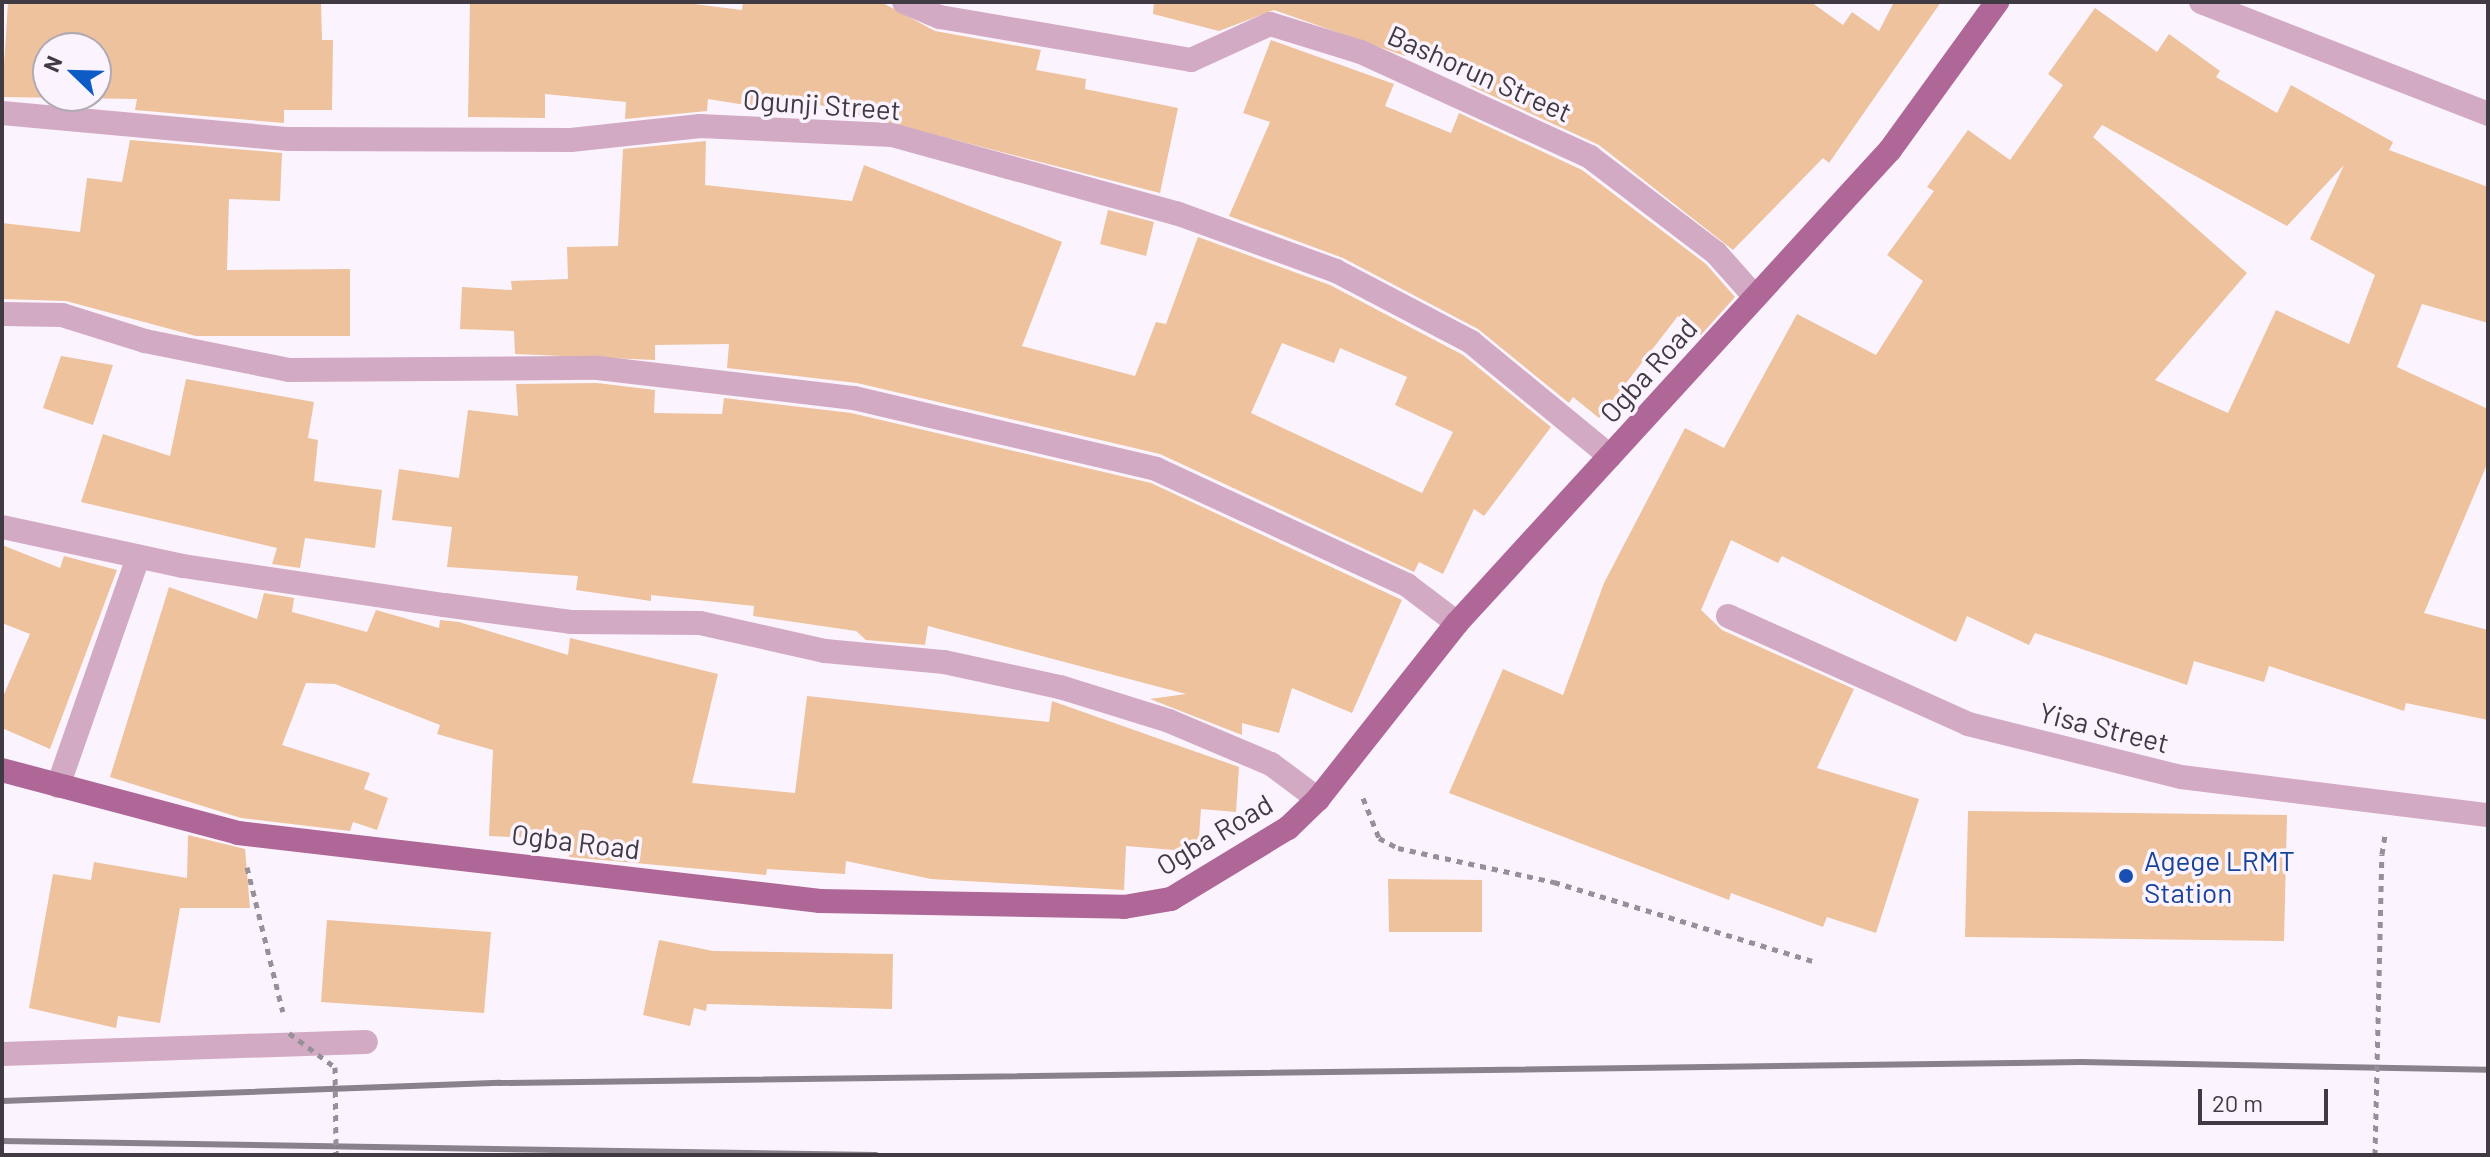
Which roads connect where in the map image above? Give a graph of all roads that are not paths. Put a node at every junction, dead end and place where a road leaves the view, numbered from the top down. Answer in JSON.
{"nodes":[{"id":1,"x":904,"y":2,"type":"edge"},
{"id":2,"x":1997,"y":2,"type":"edge"},
{"id":3,"x":2201,"y":2,"type":"edge"},
{"id":4,"x":2,"y":113,"type":"edge"},
{"id":5,"x":2488,"y":114,"type":"edge"},
{"id":6,"x":1755,"y":297,"type":"junction"},
{"id":7,"x":2,"y":314,"type":"edge"},
{"id":8,"x":1610,"y":456,"type":"junction"},
{"id":9,"x":2,"y":527,"type":"edge"},
{"id":10,"x":138,"y":557,"type":"junction"},
{"id":11,"x":1728,"y":616,"type":"dead end"},
{"id":12,"x":1457,"y":623,"type":"junction"},
{"id":13,"x":2,"y":770,"type":"edge"},
{"id":14,"x":58,"y":786,"type":"junction"},
{"id":15,"x":1318,"y":799,"type":"junction"},
{"id":16,"x":2488,"y":815,"type":"edge"},
{"id":17,"x":366,"y":1042,"type":"dead end"},
{"id":18,"x":2,"y":1054,"type":"edge"}],
"edges":[{"from":1,"to":6,"type":"street","name":"Bashorun Street"},
{"from":2,"to":6,"type":"main road","name":"Ogba Road"},
{"from":3,"to":5,"type":"street"},
{"from":4,"to":8,"type":"street","name":"Ogunji Street"},
{"from":6,"to":8,"type":"main road","name":"Ogba Road"},
{"from":7,"to":12,"type":"street"},
{"from":8,"to":12,"type":"main road","name":"Ogba Road"},
{"from":9,"to":10,"type":"street"},
{"from":10,"to":14,"type":"street"},
{"from":10,"to":15,"type":"street"},
{"from":11,"to":16,"type":"street","name":"Yisa Street"},
{"from":12,"to":15,"type":"main road","name":"Ogba Road"},
{"from":13,"to":14,"type":"main road","name":"Ogba Road"},
{"from":14,"to":15,"type":"main road","name":"Ogba Road"},
{"from":17,"to":18,"type":"street"}]}
